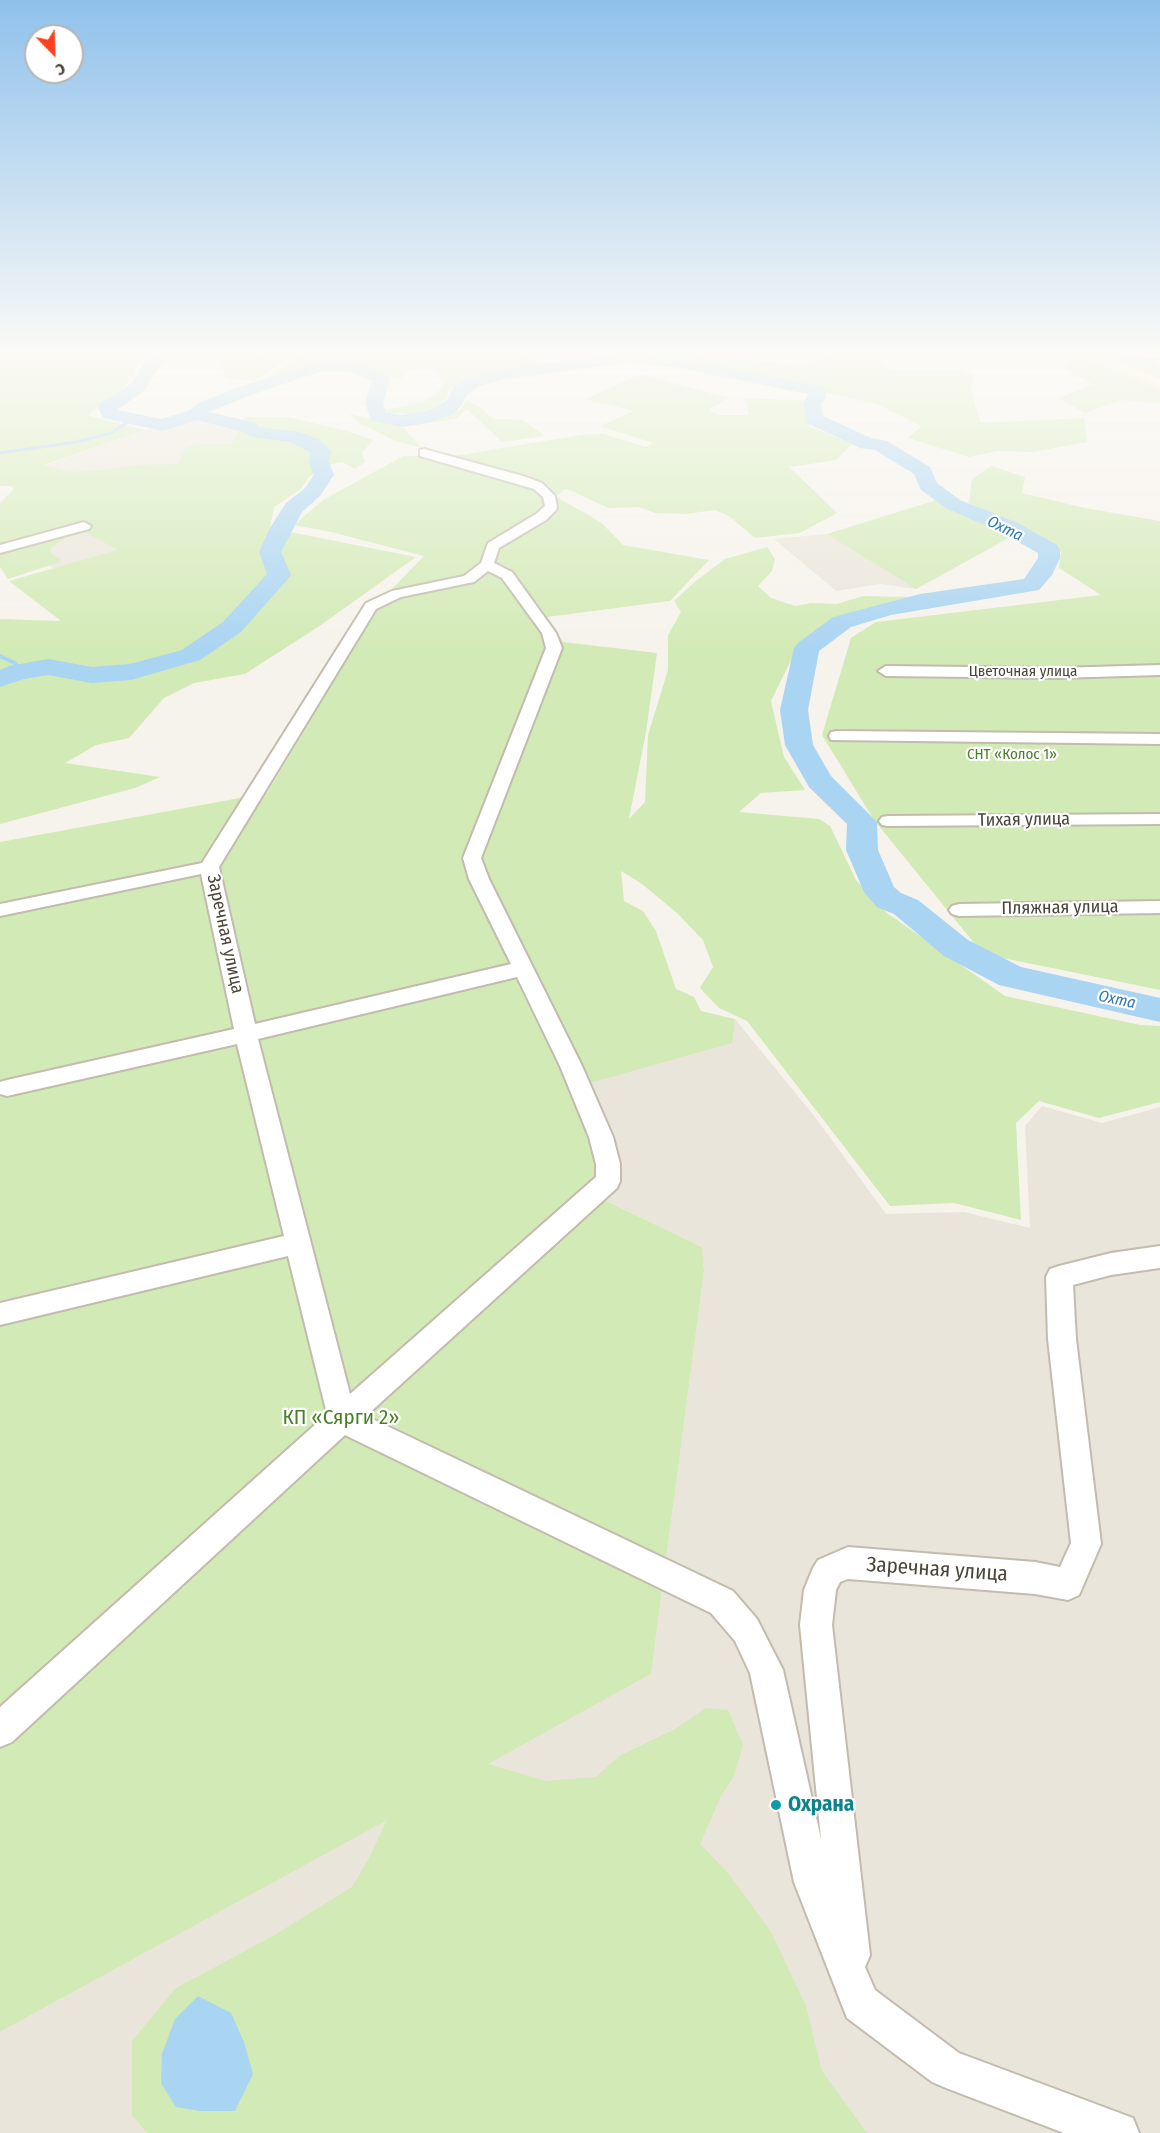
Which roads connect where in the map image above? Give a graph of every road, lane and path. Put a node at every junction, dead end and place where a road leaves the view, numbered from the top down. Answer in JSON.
{"nodes":[{"id":1,"x":426,"y":454,"type":"edge"},
{"id":2,"x":84,"y":526,"type":"dead end"},
{"id":3,"x":0,"y":549,"type":"edge"},
{"id":4,"x":487,"y":565,"type":"junction"},
{"id":5,"x":1160,"y":670,"type":"edge"},
{"id":6,"x":886,"y":671,"type":"dead end"},
{"id":7,"x":837,"y":736,"type":"dead end"},
{"id":8,"x":1160,"y":739,"type":"edge"},
{"id":9,"x":1160,"y":819,"type":"edge"},
{"id":10,"x":888,"y":821,"type":"dead end"},
{"id":11,"x":210,"y":867,"type":"junction"},
{"id":12,"x":1160,"y":907,"type":"edge"},
{"id":13,"x":0,"y":910,"type":"edge"},
{"id":14,"x":959,"y":910,"type":"dead end"},
{"id":15,"x":524,"y":968,"type":"junction"},
{"id":16,"x":246,"y":1034,"type":"junction"},
{"id":17,"x":8,"y":1088,"type":"dead end"},
{"id":18,"x":298,"y":1243,"type":"junction"},
{"id":19,"x":1160,"y":1257,"type":"edge"},
{"id":20,"x":0,"y":1314,"type":"edge"},
{"id":21,"x":342,"y":1419,"type":"junction"},
{"id":22,"x":0,"y":1730,"type":"edge"},
{"id":23,"x":861,"y":2004,"type":"junction"},
{"id":24,"x":1118,"y":2133,"type":"edge"}],
"edges":[{"from":1,"to":4,"type":"street"},
{"from":2,"to":3,"type":"street"},
{"from":4,"to":11,"type":"street","name":"Заречная улица"},
{"from":4,"to":15,"type":"street"},
{"from":5,"to":6,"type":"street","name":"Цветочная улица"},
{"from":7,"to":8,"type":"street"},
{"from":9,"to":10,"type":"street","name":"Тихая улица"},
{"from":11,"to":13,"type":"street"},
{"from":11,"to":16,"type":"street","name":"Заречная улица"},
{"from":12,"to":14,"type":"street","name":"Пляжная улица"},
{"from":15,"to":16,"type":"street"},
{"from":15,"to":21,"type":"street"},
{"from":16,"to":17,"type":"street"},
{"from":16,"to":18,"type":"street","name":"Заречная улица"},
{"from":18,"to":20,"type":"street"},
{"from":18,"to":21,"type":"street","name":"Заречная улица"},
{"from":19,"to":23,"type":"street","name":"Заречная улица"},
{"from":21,"to":22,"type":"street"},
{"from":21,"to":23,"type":"street"},
{"from":23,"to":24,"type":"street"}]}
